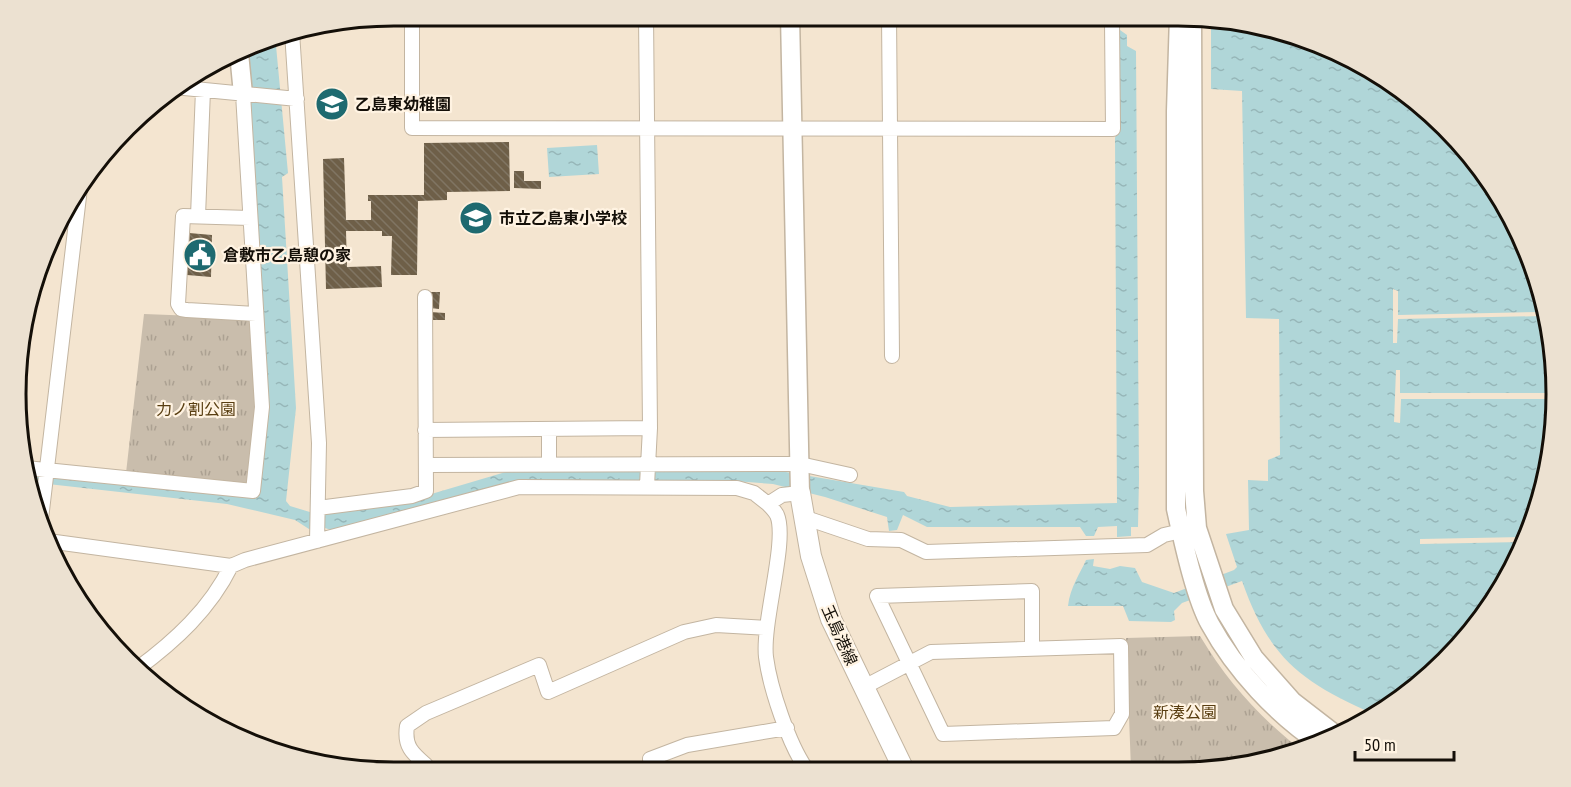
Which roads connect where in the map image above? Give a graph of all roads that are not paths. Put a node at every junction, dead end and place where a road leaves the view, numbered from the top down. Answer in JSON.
{"nodes":[{"id":1,"x":412,"y":26,"type":"edge"},
{"id":2,"x":646,"y":26,"type":"edge"},
{"id":3,"x":790,"y":26,"type":"edge"},
{"id":4,"x":889,"y":26,"type":"edge"},
{"id":5,"x":1112,"y":26,"type":"edge"},
{"id":6,"x":1179,"y":26,"type":"edge"},
{"id":7,"x":1192,"y":26,"type":"edge"},
{"id":8,"x":292,"y":40,"type":"edge"},
{"id":9,"x":240,"y":59,"type":"edge"},
{"id":10,"x":188,"y":88,"type":"edge"},
{"id":11,"x":203,"y":90,"type":"junction"},
{"id":12,"x":243,"y":94,"type":"junction"},
{"id":13,"x":290,"y":99,"type":"junction"},
{"id":14,"x":794,"y":128,"type":"junction"},
{"id":15,"x":890,"y":128,"type":"junction"},
{"id":16,"x":647,"y":129,"type":"junction"},
{"id":17,"x":78,"y":204,"type":"edge"},
{"id":18,"x":198,"y":216,"type":"junction"},
{"id":19,"x":250,"y":218,"type":"junction"},
{"id":20,"x":425,"y":297,"type":"dead end"},
{"id":21,"x":256,"y":314,"type":"junction"},
{"id":22,"x":892,"y":356,"type":"dead end"},
{"id":23,"x":650,"y":428,"type":"junction"},
{"id":24,"x":549,"y":429,"type":"junction"},
{"id":25,"x":425,"y":430,"type":"junction"},
{"id":26,"x":549,"y":464,"type":"junction"},
{"id":27,"x":648,"y":464,"type":"junction"},
{"id":28,"x":800,"y":464,"type":"junction"},
{"id":29,"x":426,"y":465,"type":"junction"},
{"id":30,"x":34,"y":469,"type":"edge"},
{"id":31,"x":46,"y":471,"type":"junction"},
{"id":32,"x":850,"y":475,"type":"dead end"},
{"id":33,"x":647,"y":485,"type":"junction"},
{"id":34,"x":426,"y":491,"type":"junction"},
{"id":35,"x":800,"y":493,"type":"junction"},
{"id":36,"x":43,"y":504,"type":"edge"},
{"id":37,"x":768,"y":504,"type":"junction"},
{"id":38,"x":318,"y":508,"type":"junction"},
{"id":39,"x":426,"y":512,"type":"junction"},
{"id":40,"x":806,"y":518,"type":"junction"},
{"id":41,"x":1189,"y":530,"type":"junction"},
{"id":42,"x":317,"y":541,"type":"junction"},
{"id":43,"x":57,"y":542,"type":"edge"},
{"id":44,"x":231,"y":566,"type":"junction"},
{"id":45,"x":767,"y":628,"type":"junction"},
{"id":46,"x":1032,"y":649,"type":"junction"},
{"id":47,"x":909,"y":663,"type":"junction"},
{"id":48,"x":144,"y":664,"type":"edge"},
{"id":49,"x":864,"y":687,"type":"junction"},
{"id":50,"x":788,"y":728,"type":"junction"},
{"id":51,"x":1328,"y":729,"type":"edge"},
{"id":52,"x":1311,"y":736,"type":"edge"},
{"id":53,"x":423,"y":762,"type":"edge"},
{"id":54,"x":651,"y":762,"type":"edge"},
{"id":55,"x":802,"y":762,"type":"edge"},
{"id":56,"x":900,"y":762,"type":"edge"}],
"edges":[{"from":1,"to":16,"type":"street"},
{"from":2,"to":16,"type":"street"},
{"from":3,"to":14,"type":"street"},
{"from":4,"to":15,"type":"street"},
{"from":5,"to":15,"type":"street"},
{"from":6,"to":41,"type":"street"},
{"from":7,"to":41,"type":"street"},
{"from":8,"to":13,"type":"street"},
{"from":9,"to":12,"type":"street"},
{"from":10,"to":11,"type":"street"},
{"from":11,"to":12,"type":"street"},
{"from":11,"to":18,"type":"street"},
{"from":12,"to":13,"type":"street"},
{"from":12,"to":19,"type":"street"},
{"from":13,"to":38,"type":"street"},
{"from":14,"to":15,"type":"street"},
{"from":14,"to":16,"type":"street"},
{"from":14,"to":28,"type":"street"},
{"from":15,"to":22,"type":"street"},
{"from":16,"to":23,"type":"street"},
{"from":17,"to":31,"type":"street"},
{"from":18,"to":19,"type":"street"},
{"from":18,"to":21,"type":"street"},
{"from":19,"to":21,"type":"street"},
{"from":20,"to":25,"type":"street"},
{"from":21,"to":31,"type":"street"},
{"from":23,"to":24,"type":"street"},
{"from":23,"to":27,"type":"street"},
{"from":24,"to":25,"type":"street"},
{"from":24,"to":26,"type":"street"},
{"from":25,"to":29,"type":"street"},
{"from":26,"to":27,"type":"street"},
{"from":26,"to":29,"type":"street"},
{"from":27,"to":28,"type":"street"},
{"from":27,"to":33,"type":"street"},
{"from":28,"to":32,"type":"street"},
{"from":28,"to":35,"type":"street"},
{"from":29,"to":34,"type":"street"},
{"from":30,"to":31,"type":"street"},
{"from":31,"to":36,"type":"street"},
{"from":33,"to":37,"type":"street"},
{"from":33,"to":39,"type":"street"},
{"from":34,"to":38,"type":"street"},
{"from":34,"to":39,"type":"street"},
{"from":35,"to":37,"type":"street"},
{"from":35,"to":40,"type":"main road","name":"玉島港線"},
{"from":37,"to":45,"type":"street"},
{"from":38,"to":42,"type":"street"},
{"from":39,"to":42,"type":"street"},
{"from":40,"to":41,"type":"street"},
{"from":40,"to":49,"type":"main road","name":"玉島港線"},
{"from":41,"to":51,"type":"street"},
{"from":41,"to":52,"type":"street"},
{"from":42,"to":44,"type":"street"},
{"from":43,"to":44,"type":"street"},
{"from":44,"to":48,"type":"street"},
{"from":45,"to":50,"type":"street"},
{"from":45,"to":53,"type":"street"},
{"from":46,"to":47,"type":"street"},
{"from":46,"to":47,"type":"street"},
{"from":46,"to":47,"type":"street"},
{"from":47,"to":49,"type":"street"},
{"from":49,"to":56,"type":"main road","name":"玉島港線"},
{"from":50,"to":54,"type":"street"},
{"from":50,"to":55,"type":"street"}]}
